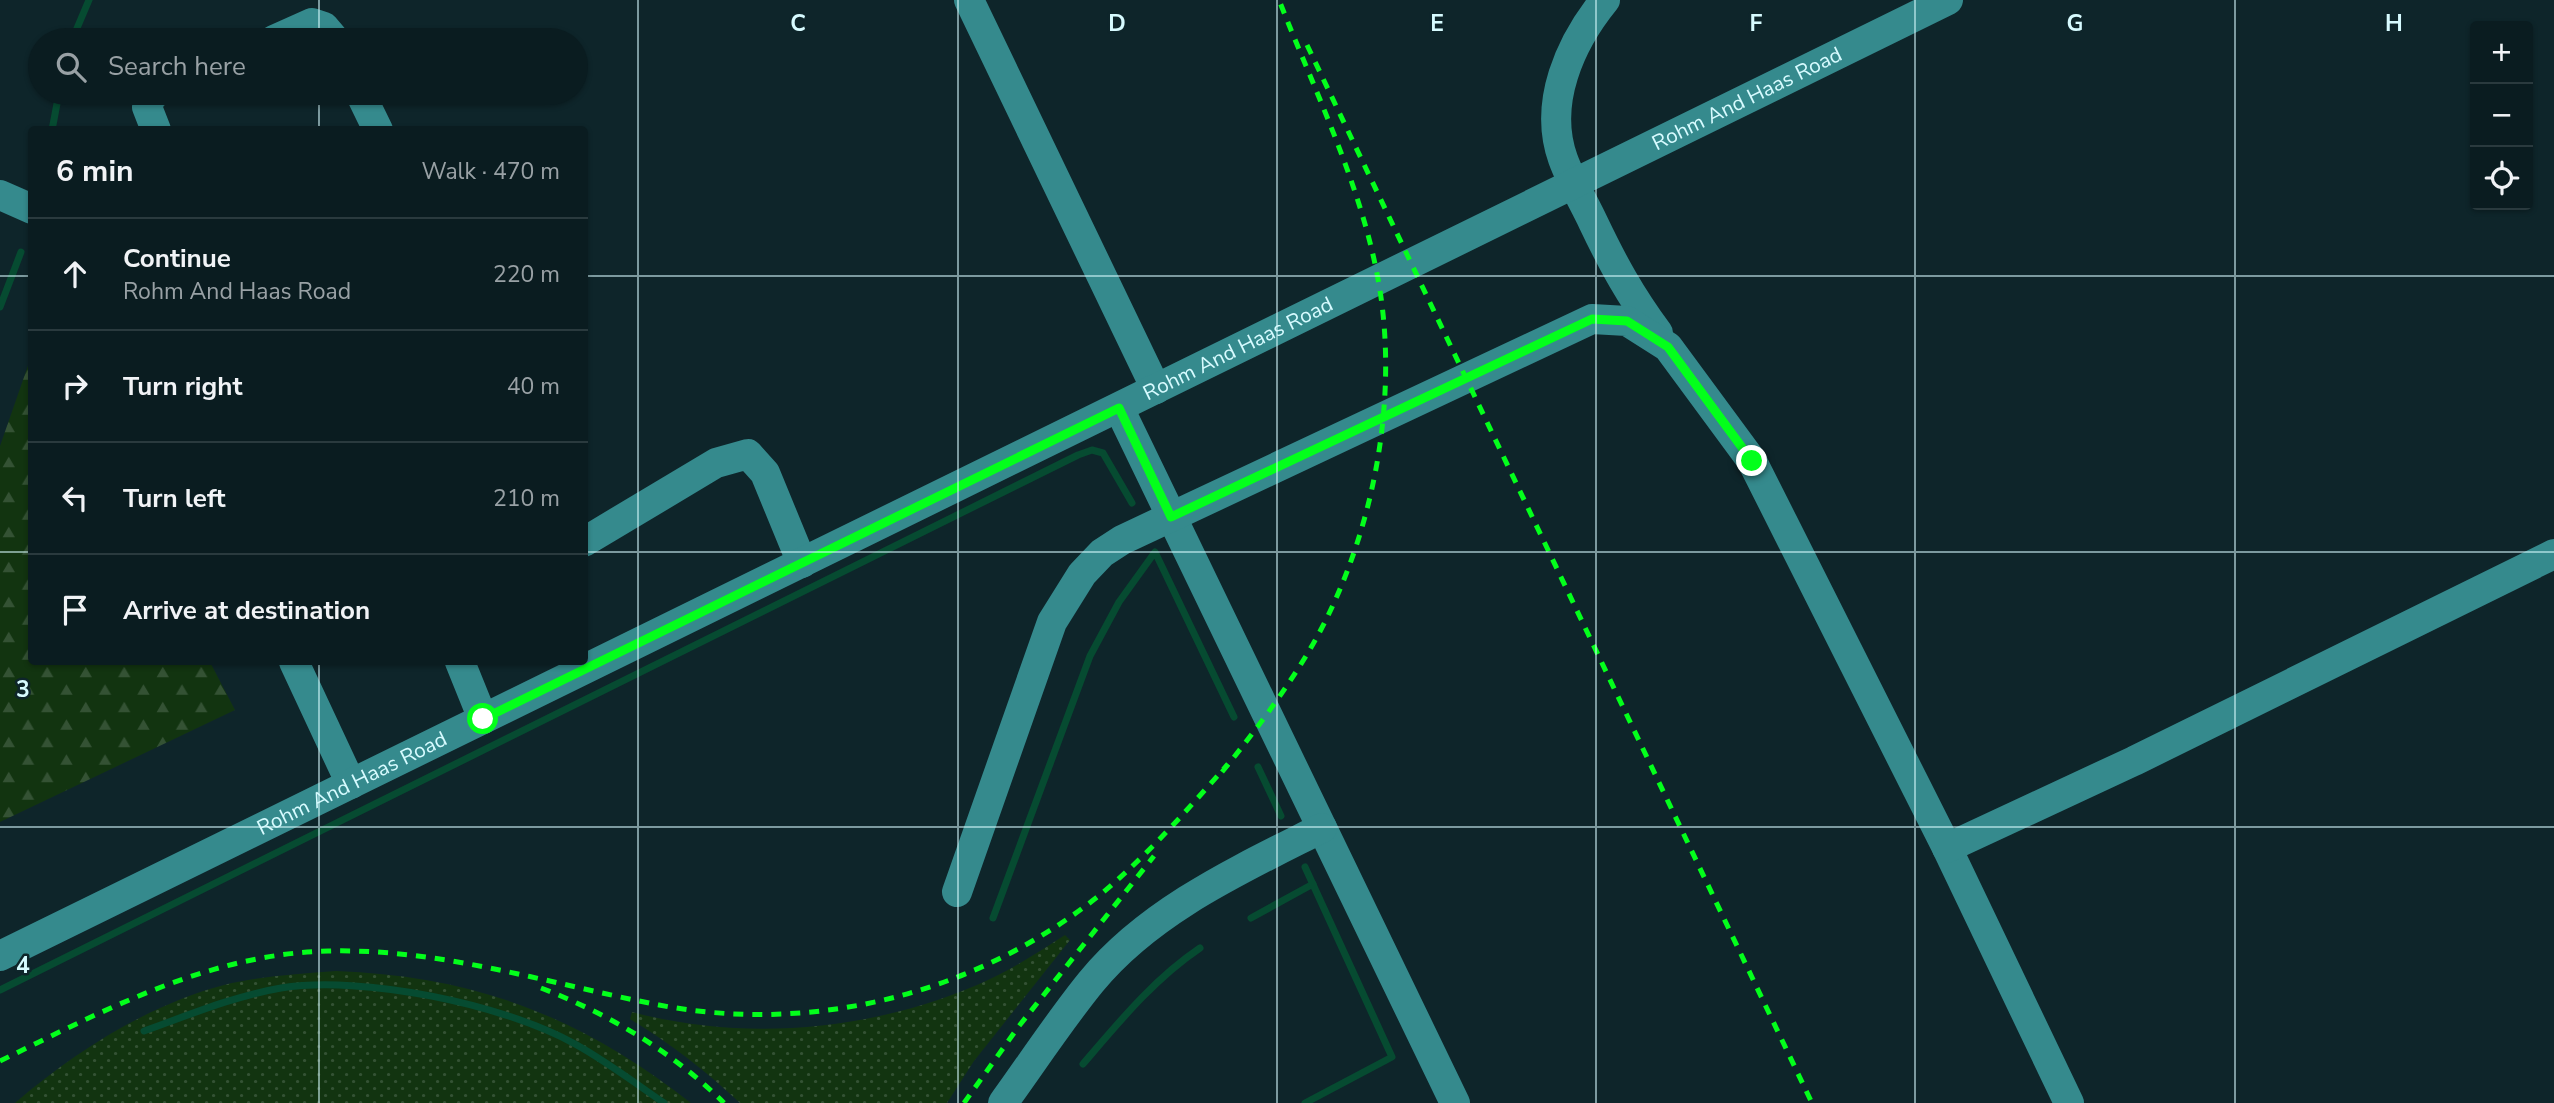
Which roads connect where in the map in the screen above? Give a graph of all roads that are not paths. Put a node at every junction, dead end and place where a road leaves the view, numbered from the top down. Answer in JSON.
{"nodes":[{"id":1,"x":969,"y":0,"type":"edge"},
{"id":2,"x":1605,"y":0,"type":"edge"},
{"id":3,"x":1948,"y":0,"type":"edge"},
{"id":4,"x":301,"y":28,"type":"edge"},
{"id":5,"x":320,"y":28,"type":"edge"},
{"id":6,"x":366,"y":105,"type":"edge"},
{"id":7,"x":376,"y":126,"type":"edge"},
{"id":8,"x":1575,"y":186,"type":"junction"},
{"id":9,"x":0,"y":195,"type":"edge"},
{"id":10,"x":28,"y":207,"type":"edge"},
{"id":11,"x":1668,"y":347,"type":"junction"},
{"id":12,"x":1156,"y":389,"type":"junction"},
{"id":13,"x":1119,"y":408,"type":"junction"},
{"id":14,"x":1171,"y":517,"type":"junction"},
{"id":15,"x":588,"y":540,"type":"edge"},
{"id":16,"x":2554,"y":554,"type":"edge"},
{"id":17,"x":802,"y":563,"type":"junction"},
{"id":18,"x":295,"y":665,"type":"edge"},
{"id":19,"x":461,"y":665,"type":"edge"},
{"id":20,"x":483,"y":719,"type":"junction"},
{"id":21,"x":351,"y":784,"type":"junction"},
{"id":22,"x":1322,"y":828,"type":"junction"},
{"id":23,"x":1947,"y":848,"type":"junction"},
{"id":24,"x":957,"y":892,"type":"dead end"},
{"id":25,"x":0,"y":956,"type":"edge"},
{"id":26,"x":1003,"y":1103,"type":"edge"},
{"id":27,"x":1455,"y":1103,"type":"edge"},
{"id":28,"x":2069,"y":1103,"type":"edge"}],
"edges":[{"from":1,"to":12,"type":"street"},
{"from":2,"to":8,"type":"street"},
{"from":3,"to":8,"type":"street","name":"Rohm And Haas Road"},
{"from":4,"to":5,"type":"street"},
{"from":6,"to":7,"type":"street"},
{"from":8,"to":11,"type":"street"},
{"from":8,"to":12,"type":"street","name":"Rohm And Haas Road"},
{"from":9,"to":10,"type":"street"},
{"from":11,"to":14,"type":"street"},
{"from":11,"to":23,"type":"street"},
{"from":12,"to":13,"type":"street","name":"Rohm And Haas Road"},
{"from":13,"to":14,"type":"street"},
{"from":13,"to":17,"type":"street","name":"Rohm And Haas Road"},
{"from":14,"to":22,"type":"street"},
{"from":14,"to":24,"type":"street"},
{"from":15,"to":17,"type":"street"},
{"from":16,"to":23,"type":"street"},
{"from":17,"to":20,"type":"street","name":"Rohm And Haas Road"},
{"from":18,"to":21,"type":"street"},
{"from":19,"to":20,"type":"street"},
{"from":20,"to":21,"type":"street","name":"Rohm And Haas Road"},
{"from":21,"to":25,"type":"street","name":"Rohm And Haas Road"},
{"from":22,"to":26,"type":"street"},
{"from":22,"to":27,"type":"street"},
{"from":23,"to":28,"type":"street"}]}
